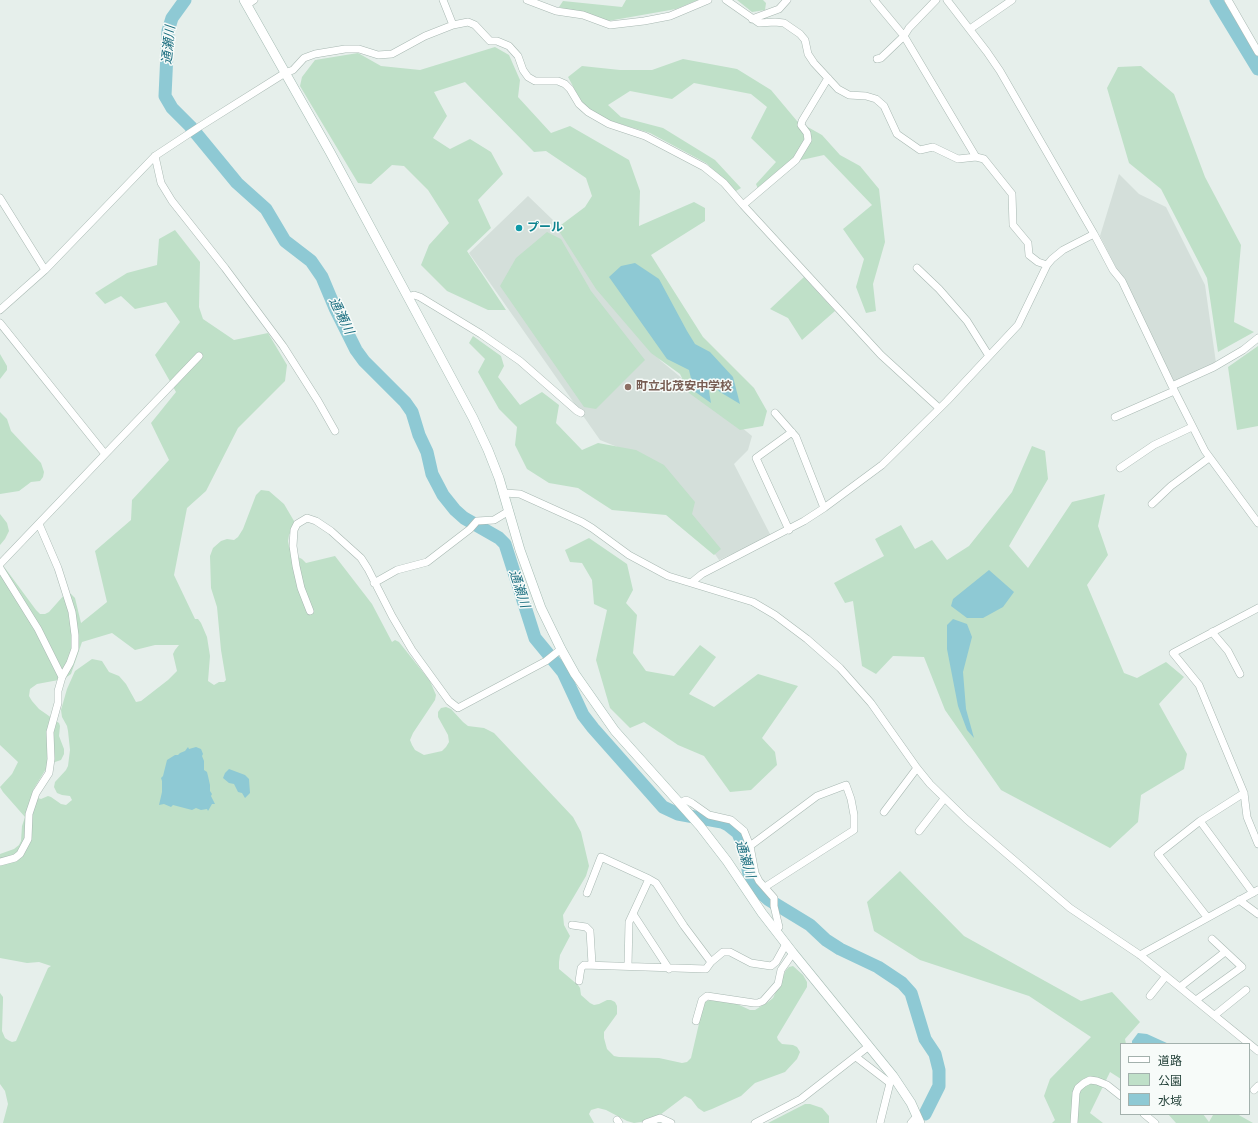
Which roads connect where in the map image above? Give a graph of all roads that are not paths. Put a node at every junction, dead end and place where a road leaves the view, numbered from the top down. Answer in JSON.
{"nodes":[{"id":1,"x":443,"y":0,"type":"edge"},
{"id":2,"x":527,"y":0,"type":"edge"},
{"id":3,"x":708,"y":0,"type":"edge"},
{"id":4,"x":726,"y":0,"type":"edge"},
{"id":5,"x":786,"y":0,"type":"edge"},
{"id":6,"x":874,"y":0,"type":"edge"},
{"id":7,"x":936,"y":0,"type":"edge"},
{"id":8,"x":947,"y":0,"type":"edge"},
{"id":9,"x":1012,"y":0,"type":"edge"},
{"id":10,"x":1228,"y":0,"type":"edge"},
{"id":11,"x":250,"y":1,"type":"edge"},
{"id":12,"x":752,"y":19,"type":"junction"},
{"id":13,"x":453,"y":25,"type":"junction"},
{"id":14,"x":970,"y":29,"type":"junction"},
{"id":15,"x":904,"y":36,"type":"junction"},
{"id":16,"x":1258,"y":52,"type":"edge"},
{"id":17,"x":877,"y":59,"type":"dead end"},
{"id":18,"x":285,"y":73,"type":"junction"},
{"id":19,"x":828,"y":78,"type":"junction"},
{"id":20,"x":155,"y":156,"type":"junction"},
{"id":21,"x":976,"y":157,"type":"junction"},
{"id":22,"x":0,"y":198,"type":"edge"},
{"id":23,"x":743,"y":205,"type":"junction"},
{"id":24,"x":1094,"y":234,"type":"junction"},
{"id":25,"x":1047,"y":265,"type":"junction"},
{"id":26,"x":917,"y":268,"type":"dead end"},
{"id":27,"x":45,"y":270,"type":"junction"},
{"id":28,"x":408,"y":297,"type":"junction"},
{"id":29,"x":0,"y":310,"type":"edge"},
{"id":30,"x":0,"y":324,"type":"edge"},
{"id":31,"x":1258,"y":338,"type":"edge"},
{"id":32,"x":199,"y":356,"type":"dead end"},
{"id":33,"x":989,"y":356,"type":"junction"},
{"id":34,"x":1173,"y":389,"type":"junction"},
{"id":35,"x":939,"y":408,"type":"junction"},
{"id":36,"x":581,"y":413,"type":"dead end"},
{"id":37,"x":775,"y":413,"type":"dead end"},
{"id":38,"x":1115,"y":416,"type":"dead end"},
{"id":39,"x":1192,"y":426,"type":"junction"},
{"id":40,"x":335,"y":431,"type":"dead end"},
{"id":41,"x":792,"y":432,"type":"junction"},
{"id":42,"x":105,"y":454,"type":"junction"},
{"id":43,"x":1209,"y":458,"type":"junction"},
{"id":44,"x":1120,"y":468,"type":"dead end"},
{"id":45,"x":504,"y":493,"type":"junction"},
{"id":46,"x":1152,"y":504,"type":"dead end"},
{"id":47,"x":824,"y":508,"type":"junction"},
{"id":48,"x":509,"y":511,"type":"junction"},
{"id":49,"x":1258,"y":523,"type":"edge"},
{"id":50,"x":39,"y":524,"type":"junction"},
{"id":51,"x":789,"y":530,"type":"junction"},
{"id":52,"x":0,"y":564,"type":"edge"},
{"id":53,"x":0,"y":568,"type":"edge"},
{"id":54,"x":692,"y":582,"type":"junction"},
{"id":55,"x":374,"y":583,"type":"junction"},
{"id":56,"x":1257,"y":610,"type":"edge"},
{"id":57,"x":310,"y":611,"type":"dead end"},
{"id":58,"x":1212,"y":632,"type":"junction"},
{"id":59,"x":558,"y":651,"type":"junction"},
{"id":60,"x":1240,"y":674,"type":"dead end"},
{"id":61,"x":62,"y":677,"type":"junction"},
{"id":62,"x":917,"y":768,"type":"junction"},
{"id":63,"x":1244,"y":793,"type":"junction"},
{"id":64,"x":944,"y":799,"type":"junction"},
{"id":65,"x":683,"y":806,"type":"junction"},
{"id":66,"x":884,"y":812,"type":"dead end"},
{"id":67,"x":1200,"y":821,"type":"junction"},
{"id":68,"x":919,"y":831,"type":"dead end"},
{"id":69,"x":1258,"y":844,"type":"edge"},
{"id":70,"x":750,"y":846,"type":"junction"},
{"id":71,"x":0,"y":862,"type":"edge"},
{"id":72,"x":649,"y":879,"type":"junction"},
{"id":73,"x":765,"y":887,"type":"junction"},
{"id":74,"x":1256,"y":892,"type":"edge"},
{"id":75,"x":587,"y":893,"type":"dead end"},
{"id":76,"x":1239,"y":900,"type":"junction"},
{"id":77,"x":774,"y":908,"type":"junction"},
{"id":78,"x":762,"y":913,"type":"junction"},
{"id":79,"x":633,"y":914,"type":"junction"},
{"id":80,"x":1258,"y":914,"type":"edge"},
{"id":81,"x":1207,"y":918,"type":"junction"},
{"id":82,"x":572,"y":925,"type":"dead end"},
{"id":83,"x":776,"y":931,"type":"junction"},
{"id":84,"x":1212,"y":939,"type":"dead end"},
{"id":85,"x":786,"y":944,"type":"junction"},
{"id":86,"x":1225,"y":952,"type":"junction"},
{"id":87,"x":793,"y":953,"type":"junction"},
{"id":88,"x":1140,"y":955,"type":"junction"},
{"id":89,"x":711,"y":962,"type":"junction"},
{"id":90,"x":592,"y":964,"type":"junction"},
{"id":91,"x":628,"y":966,"type":"junction"},
{"id":92,"x":669,"y":969,"type":"junction"},
{"id":93,"x":1166,"y":976,"type":"junction"},
{"id":94,"x":579,"y":981,"type":"dead end"},
{"id":95,"x":1180,"y":987,"type":"junction"},
{"id":96,"x":1246,"y":990,"type":"dead end"},
{"id":97,"x":1150,"y":996,"type":"dead end"},
{"id":98,"x":1196,"y":1000,"type":"junction"},
{"id":99,"x":1214,"y":1015,"type":"junction"},
{"id":100,"x":696,"y":1021,"type":"dead end"},
{"id":101,"x":1249,"y":1043,"type":"edge"},
{"id":102,"x":870,"y":1046,"type":"junction"},
{"id":103,"x":856,"y":1057,"type":"junction"},
{"id":104,"x":892,"y":1079,"type":"junction"},
{"id":105,"x":1120,"y":1095,"type":"edge"},
{"id":106,"x":1145,"y":1115,"type":"edge"},
{"id":107,"x":919,"y":1119,"type":"edge"},
{"id":108,"x":646,"y":1123,"type":"edge"},
{"id":109,"x":672,"y":1123,"type":"edge"},
{"id":110,"x":755,"y":1123,"type":"edge"},
{"id":111,"x":880,"y":1123,"type":"edge"},
{"id":112,"x":911,"y":1123,"type":"edge"},
{"id":113,"x":1074,"y":1123,"type":"edge"},
{"id":114,"x":1155,"y":1123,"type":"edge"}],
"edges":[{"from":1,"to":13,"type":"street"},
{"from":2,"to":3,"type":"street"},
{"from":4,"to":12,"type":"street"},
{"from":5,"to":12,"type":"street"},
{"from":6,"to":15,"type":"street"},
{"from":7,"to":15,"type":"street"},
{"from":8,"to":14,"type":"street"},
{"from":9,"to":14,"type":"street"},
{"from":10,"to":16,"type":"street"},
{"from":11,"to":18,"type":"street"},
{"from":12,"to":19,"type":"street"},
{"from":13,"to":18,"type":"street"},
{"from":13,"to":23,"type":"street"},
{"from":14,"to":24,"type":"street"},
{"from":15,"to":17,"type":"street"},
{"from":15,"to":21,"type":"street"},
{"from":18,"to":20,"type":"street"},
{"from":18,"to":28,"type":"street"},
{"from":19,"to":21,"type":"street"},
{"from":19,"to":23,"type":"street"},
{"from":20,"to":27,"type":"street"},
{"from":20,"to":40,"type":"street"},
{"from":21,"to":25,"type":"street"},
{"from":22,"to":27,"type":"street"},
{"from":23,"to":35,"type":"street"},
{"from":24,"to":25,"type":"street"},
{"from":24,"to":34,"type":"street"},
{"from":25,"to":33,"type":"street"},
{"from":26,"to":33,"type":"street"},
{"from":27,"to":29,"type":"street"},
{"from":28,"to":36,"type":"street"},
{"from":28,"to":45,"type":"street"},
{"from":30,"to":42,"type":"street"},
{"from":31,"to":34,"type":"street"},
{"from":32,"to":42,"type":"street"},
{"from":33,"to":35,"type":"street"},
{"from":34,"to":38,"type":"street"},
{"from":34,"to":39,"type":"street"},
{"from":35,"to":47,"type":"street"},
{"from":37,"to":41,"type":"street"},
{"from":39,"to":43,"type":"street"},
{"from":39,"to":44,"type":"street"},
{"from":41,"to":47,"type":"street"},
{"from":41,"to":51,"type":"street"},
{"from":42,"to":50,"type":"street"},
{"from":43,"to":46,"type":"street"},
{"from":43,"to":49,"type":"street"},
{"from":45,"to":48,"type":"street"},
{"from":45,"to":54,"type":"street"},
{"from":47,"to":51,"type":"street"},
{"from":48,"to":55,"type":"street"},
{"from":48,"to":59,"type":"street"},
{"from":50,"to":52,"type":"street"},
{"from":50,"to":61,"type":"street"},
{"from":51,"to":54,"type":"street"},
{"from":53,"to":61,"type":"street"},
{"from":54,"to":62,"type":"street"},
{"from":55,"to":57,"type":"street"},
{"from":55,"to":59,"type":"street"},
{"from":56,"to":58,"type":"street"},
{"from":58,"to":60,"type":"street"},
{"from":58,"to":63,"type":"street"},
{"from":59,"to":65,"type":"street"},
{"from":61,"to":71,"type":"street"},
{"from":62,"to":64,"type":"street"},
{"from":62,"to":66,"type":"street"},
{"from":63,"to":67,"type":"street"},
{"from":63,"to":69,"type":"street"},
{"from":64,"to":68,"type":"street"},
{"from":64,"to":88,"type":"street"},
{"from":65,"to":70,"type":"street"},
{"from":65,"to":78,"type":"street"},
{"from":67,"to":74,"type":"street"},
{"from":67,"to":81,"type":"street"},
{"from":70,"to":73,"type":"street"},
{"from":70,"to":73,"type":"street"},
{"from":72,"to":75,"type":"street"},
{"from":72,"to":79,"type":"street"},
{"from":72,"to":89,"type":"street"},
{"from":73,"to":77,"type":"street"},
{"from":74,"to":76,"type":"street"},
{"from":76,"to":80,"type":"street"},
{"from":76,"to":81,"type":"street"},
{"from":77,"to":78,"type":"street"},
{"from":77,"to":83,"type":"street"},
{"from":78,"to":83,"type":"street"},
{"from":79,"to":91,"type":"street"},
{"from":79,"to":92,"type":"street"},
{"from":81,"to":88,"type":"street"},
{"from":82,"to":90,"type":"street"},
{"from":83,"to":85,"type":"street"},
{"from":84,"to":86,"type":"street"},
{"from":85,"to":87,"type":"street"},
{"from":85,"to":89,"type":"street"},
{"from":86,"to":95,"type":"street"},
{"from":86,"to":98,"type":"street"},
{"from":87,"to":100,"type":"street"},
{"from":87,"to":102,"type":"street"},
{"from":88,"to":93,"type":"street"},
{"from":89,"to":92,"type":"street"},
{"from":90,"to":91,"type":"street"},
{"from":90,"to":94,"type":"street"},
{"from":91,"to":92,"type":"street"},
{"from":93,"to":95,"type":"street"},
{"from":93,"to":97,"type":"street"},
{"from":95,"to":98,"type":"street"},
{"from":96,"to":99,"type":"street"},
{"from":98,"to":99,"type":"street"},
{"from":99,"to":101,"type":"street"},
{"from":102,"to":103,"type":"street"},
{"from":102,"to":104,"type":"street"},
{"from":103,"to":104,"type":"street"},
{"from":103,"to":110,"type":"street"},
{"from":104,"to":107,"type":"street"},
{"from":104,"to":111,"type":"street"},
{"from":105,"to":113,"type":"street"},
{"from":106,"to":114,"type":"street"},
{"from":107,"to":112,"type":"street"},
{"from":108,"to":109,"type":"street"}]}
